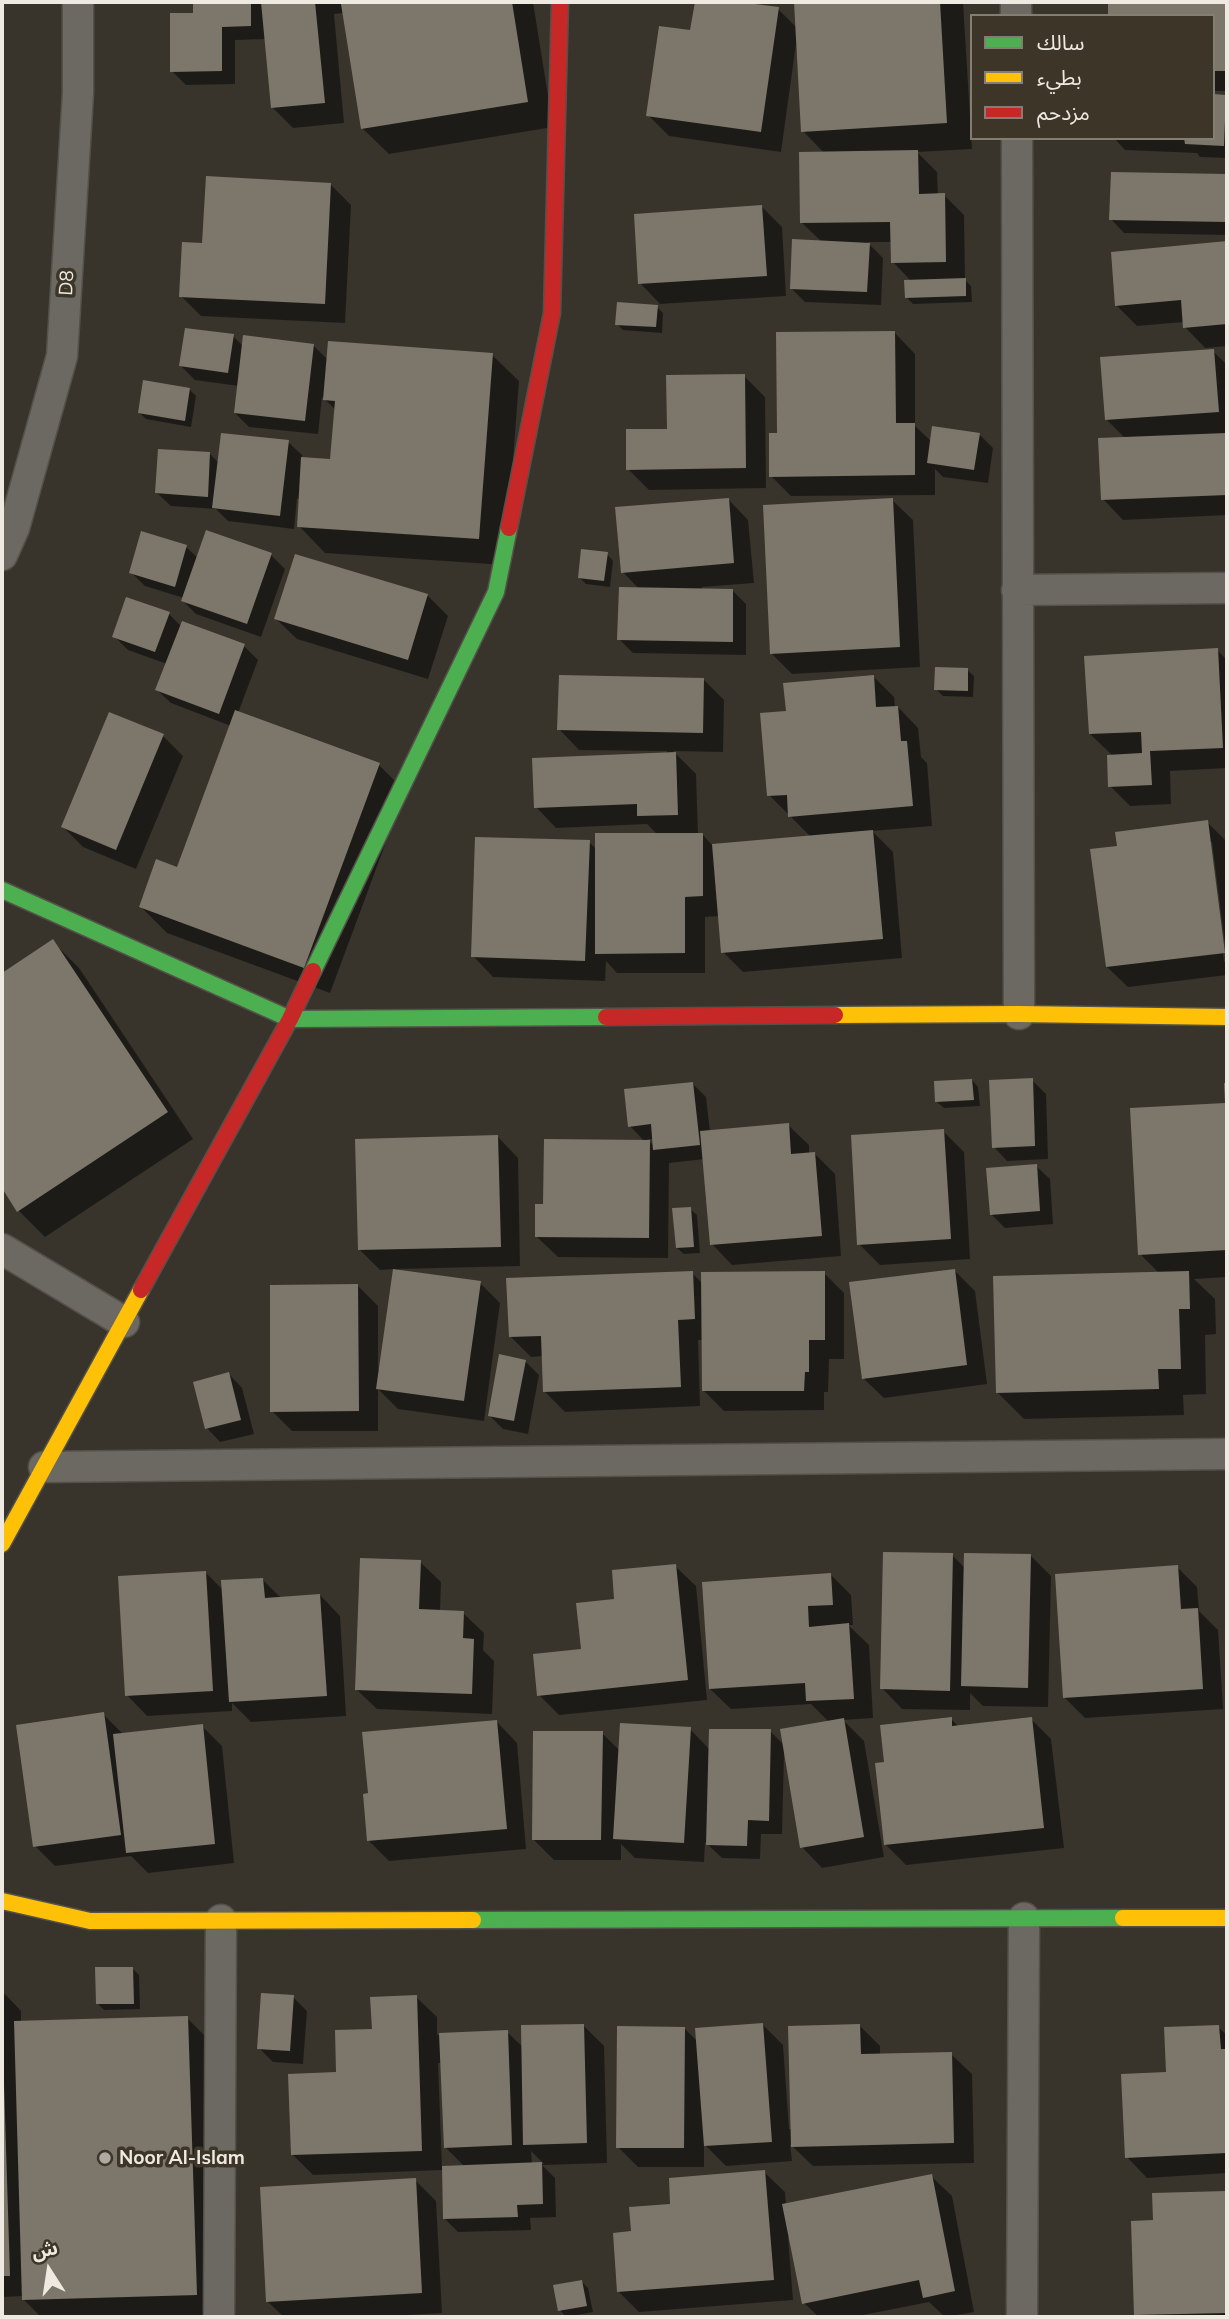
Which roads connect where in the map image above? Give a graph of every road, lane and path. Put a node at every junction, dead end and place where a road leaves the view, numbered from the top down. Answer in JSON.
{"nodes":[{"id":1,"x":78,"y":2,"type":"edge"},
{"id":2,"x":561,"y":2,"type":"edge"},
{"id":3,"x":1017,"y":140,"type":"edge"},
{"id":4,"x":2,"y":555,"type":"edge"},
{"id":5,"x":1227,"y":588,"type":"edge"},
{"id":6,"x":1017,"y":590,"type":"junction"},
{"id":7,"x":2,"y":890,"type":"edge"},
{"id":8,"x":1018,"y":1014,"type":"junction"},
{"id":9,"x":1227,"y":1017,"type":"edge"},
{"id":10,"x":290,"y":1019,"type":"junction"},
{"id":11,"x":2,"y":1249,"type":"edge"},
{"id":12,"x":124,"y":1322,"type":"junction"},
{"id":13,"x":1227,"y":1454,"type":"edge"},
{"id":14,"x":44,"y":1467,"type":"junction"},
{"id":15,"x":2,"y":1544,"type":"edge"},
{"id":16,"x":2,"y":1901,"type":"edge"},
{"id":17,"x":1024,"y":1918,"type":"junction"},
{"id":18,"x":1227,"y":1918,"type":"edge"},
{"id":19,"x":221,"y":1920,"type":"junction"},
{"id":20,"x":219,"y":2317,"type":"edge"},
{"id":21,"x":1022,"y":2317,"type":"edge"}],
"edges":[{"from":1,"to":4,"type":"street","name":"D8"},
{"from":2,"to":10,"type":"street"},
{"from":3,"to":6,"type":"street"},
{"from":5,"to":6,"type":"street"},
{"from":6,"to":8,"type":"street"},
{"from":7,"to":10,"type":"street"},
{"from":8,"to":9,"type":"street"},
{"from":8,"to":10,"type":"street"},
{"from":10,"to":12,"type":"street"},
{"from":11,"to":12,"type":"street"},
{"from":12,"to":14,"type":"street"},
{"from":13,"to":14,"type":"street"},
{"from":14,"to":15,"type":"street"},
{"from":16,"to":19,"type":"street"},
{"from":17,"to":18,"type":"street"},
{"from":17,"to":19,"type":"street"},
{"from":17,"to":21,"type":"street"},
{"from":19,"to":20,"type":"street"}]}
